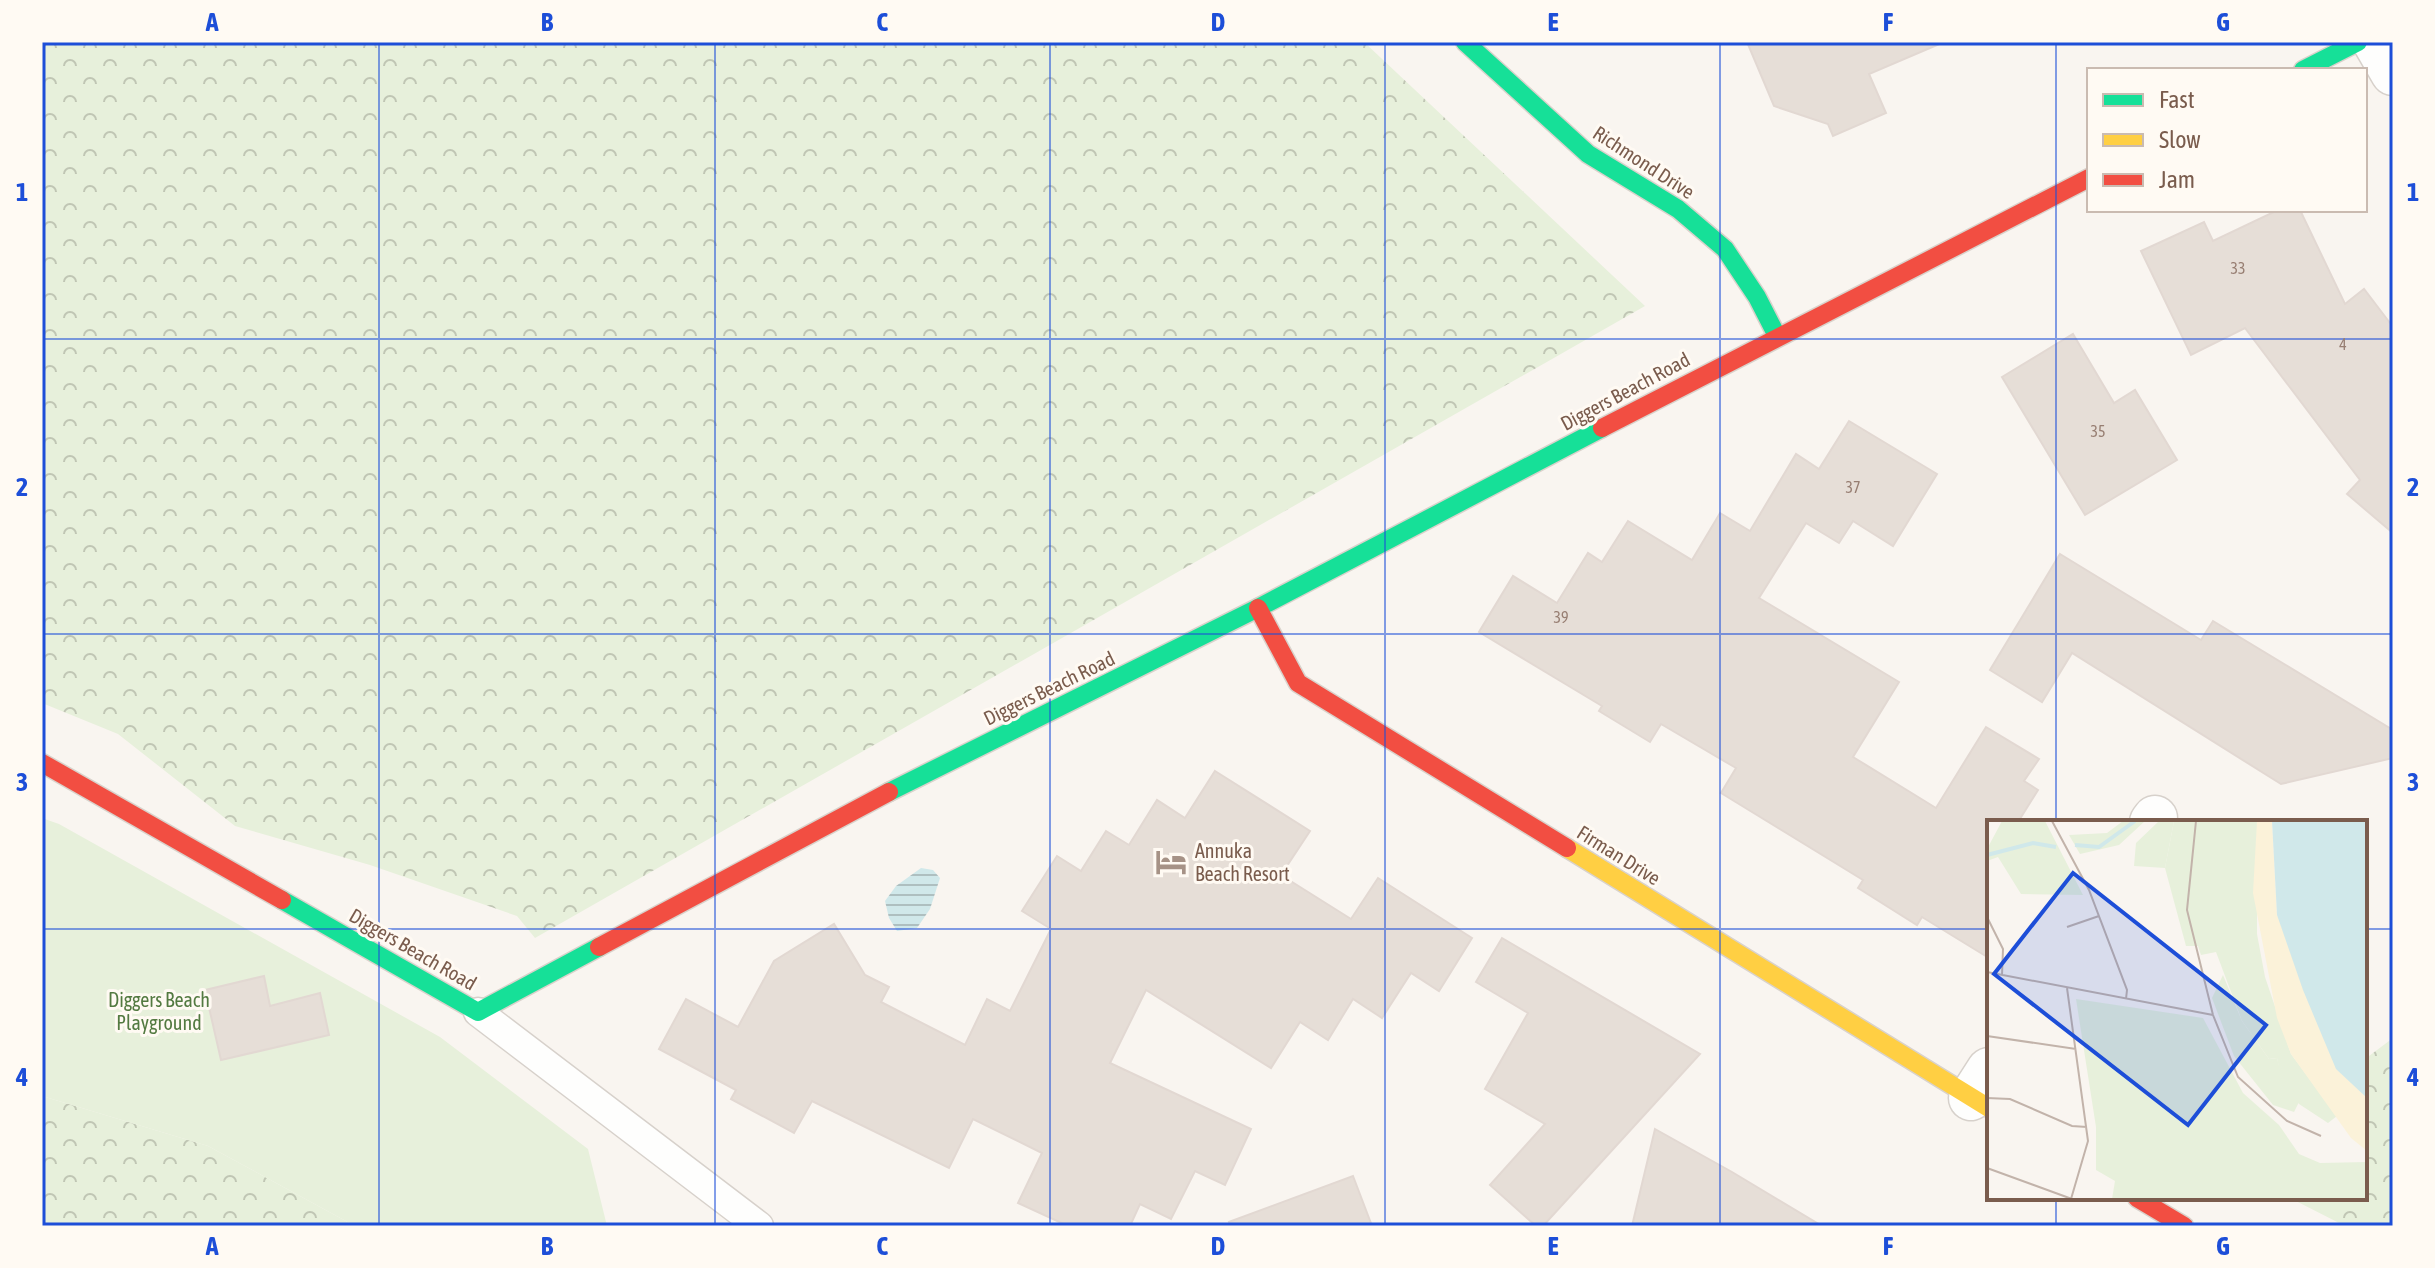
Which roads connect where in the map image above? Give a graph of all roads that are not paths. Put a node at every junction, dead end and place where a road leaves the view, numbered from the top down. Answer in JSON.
{"nodes":[{"id":1,"x":1465,"y":42,"type":"edge"},
{"id":2,"x":2358,"y":42,"type":"edge"},
{"id":3,"x":2375,"y":42,"type":"edge"},
{"id":4,"x":2307,"y":68,"type":"edge"},
{"id":5,"x":2393,"y":73,"type":"edge"},
{"id":6,"x":2087,"y":179,"type":"edge"},
{"id":7,"x":1777,"y":336,"type":"junction"},
{"id":8,"x":1258,"y":608,"type":"junction"},
{"id":9,"x":42,"y":763,"type":"edge"},
{"id":10,"x":478,"y":1012,"type":"junction"},
{"id":11,"x":1983,"y":1092,"type":"edge"},
{"id":12,"x":2140,"y":1200,"type":"edge"},
{"id":13,"x":759,"y":1226,"type":"edge"},
{"id":14,"x":2184,"y":1226,"type":"edge"}],
"edges":[{"from":1,"to":7,"type":"street","name":"Richmond Drive"},
{"from":2,"to":4,"type":"street"},
{"from":3,"to":5,"type":"street"},
{"from":6,"to":7,"type":"street","name":"Diggers Beach Road"},
{"from":7,"to":8,"type":"street","name":"Diggers Beach Road"},
{"from":8,"to":10,"type":"street","name":"Diggers Beach Road"},
{"from":8,"to":11,"type":"street","name":"Firman Drive"},
{"from":9,"to":10,"type":"street","name":"Diggers Beach Road"},
{"from":10,"to":13,"type":"lane"},
{"from":12,"to":14,"type":"street"}]}
